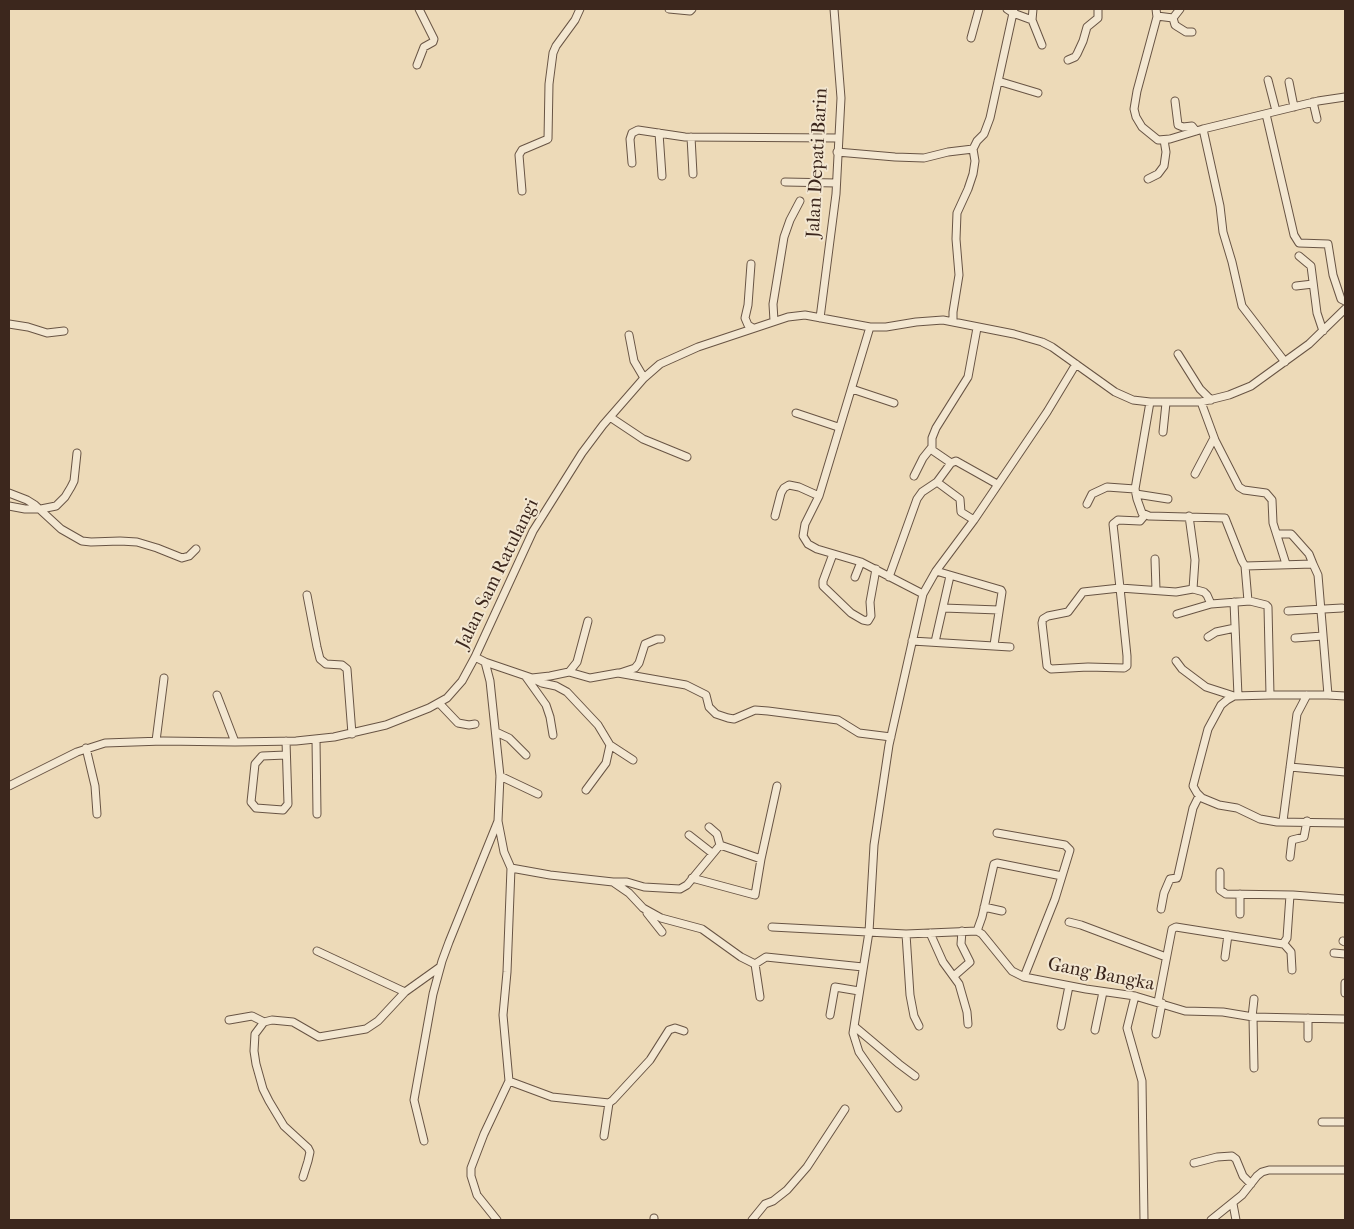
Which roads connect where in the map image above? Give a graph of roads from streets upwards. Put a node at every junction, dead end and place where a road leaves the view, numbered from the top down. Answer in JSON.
{"nodes":[{"id":1,"x":419,"y":9,"type":"edge"},
{"id":2,"x":580,"y":9,"type":"edge"},
{"id":3,"x":669,"y":9,"type":"edge"},
{"id":4,"x":692,"y":9,"type":"edge"},
{"id":5,"x":834,"y":9,"type":"edge"},
{"id":6,"x":979,"y":9,"type":"edge"},
{"id":7,"x":1034,"y":9,"type":"edge"},
{"id":8,"x":1098,"y":9,"type":"edge"},
{"id":9,"x":1180,"y":9,"type":"edge"},
{"id":10,"x":1011,"y":10,"type":"edge"},
{"id":11,"x":1157,"y":12,"type":"edge"},
{"id":12,"x":1173,"y":18,"type":"junction"},
{"id":13,"x":1032,"y":20,"type":"junction"},
{"id":14,"x":1192,"y":32,"type":"dead end"},
{"id":15,"x":971,"y":38,"type":"dead end"},
{"id":16,"x":1042,"y":44,"type":"dead end"},
{"id":17,"x":1068,"y":60,"type":"dead end"},
{"id":18,"x":417,"y":65,"type":"dead end"},
{"id":19,"x":998,"y":80,"type":"junction"},
{"id":20,"x":1268,"y":80,"type":"dead end"},
{"id":21,"x":1288,"y":82,"type":"dead end"},
{"id":22,"x":1038,"y":92,"type":"dead end"},
{"id":23,"x":1345,"y":97,"type":"edge"},
{"id":24,"x":1175,"y":101,"type":"dead end"},
{"id":25,"x":1313,"y":102,"type":"junction"},
{"id":26,"x":1294,"y":107,"type":"junction"},
{"id":27,"x":1276,"y":111,"type":"junction"},
{"id":28,"x":1266,"y":114,"type":"junction"},
{"id":29,"x":1317,"y":118,"type":"dead end"},
{"id":30,"x":1200,"y":130,"type":"junction"},
{"id":31,"x":659,"y":133,"type":"junction"},
{"id":32,"x":691,"y":137,"type":"junction"},
{"id":33,"x":838,"y":138,"type":"junction"},
{"id":34,"x":1164,"y":140,"type":"junction"},
{"id":35,"x":973,"y":149,"type":"junction"},
{"id":36,"x":837,"y":152,"type":"junction"},
{"id":37,"x":632,"y":163,"type":"dead end"},
{"id":38,"x":693,"y":174,"type":"dead end"},
{"id":39,"x":662,"y":176,"type":"dead end"},
{"id":40,"x":1148,"y":179,"type":"dead end"},
{"id":41,"x":785,"y":182,"type":"dead end"},
{"id":42,"x":836,"y":183,"type":"junction"},
{"id":43,"x":522,"y":191,"type":"dead end"},
{"id":44,"x":800,"y":201,"type":"dead end"},
{"id":45,"x":1299,"y":256,"type":"dead end"},
{"id":46,"x":751,"y":264,"type":"dead end"},
{"id":47,"x":1313,"y":284,"type":"junction"},
{"id":48,"x":1296,"y":286,"type":"dead end"},
{"id":49,"x":1345,"y":301,"type":"edge"},
{"id":50,"x":1344,"y":314,"type":"edge"},
{"id":51,"x":820,"y":318,"type":"junction"},
{"id":52,"x":774,"y":321,"type":"junction"},
{"id":53,"x":953,"y":322,"type":"junction"},
{"id":54,"x":9,"y":324,"type":"edge"},
{"id":55,"x":870,"y":327,"type":"junction"},
{"id":56,"x":753,"y":328,"type":"junction"},
{"id":57,"x":977,"y":328,"type":"junction"},
{"id":58,"x":64,"y":331,"type":"dead end"},
{"id":59,"x":1323,"y":331,"type":"junction"},
{"id":60,"x":629,"y":336,"type":"dead end"},
{"id":61,"x":1178,"y":354,"type":"dead end"},
{"id":62,"x":1285,"y":362,"type":"junction"},
{"id":63,"x":1076,"y":364,"type":"junction"},
{"id":64,"x":644,"y":378,"type":"junction"},
{"id":65,"x":852,"y":389,"type":"junction"},
{"id":66,"x":1211,"y":400,"type":"junction"},
{"id":67,"x":1150,"y":402,"type":"junction"},
{"id":68,"x":1201,"y":402,"type":"junction"},
{"id":69,"x":894,"y":403,"type":"dead end"},
{"id":70,"x":1166,"y":403,"type":"junction"},
{"id":71,"x":796,"y":414,"type":"dead end"},
{"id":72,"x":610,"y":417,"type":"junction"},
{"id":73,"x":838,"y":427,"type":"junction"},
{"id":74,"x":1163,"y":432,"type":"dead end"},
{"id":75,"x":1214,"y":438,"type":"junction"},
{"id":76,"x":931,"y":448,"type":"junction"},
{"id":77,"x":77,"y":453,"type":"dead end"},
{"id":78,"x":687,"y":457,"type":"dead end"},
{"id":79,"x":951,"y":463,"type":"junction"},
{"id":80,"x":1195,"y":474,"type":"dead end"},
{"id":81,"x":914,"y":476,"type":"dead end"},
{"id":82,"x":937,"y":482,"type":"junction"},
{"id":83,"x":997,"y":484,"type":"junction"},
{"id":84,"x":1136,"y":492,"type":"junction"},
{"id":85,"x":9,"y":493,"type":"edge"},
{"id":86,"x":819,"y":496,"type":"junction"},
{"id":87,"x":1168,"y":499,"type":"dead end"},
{"id":88,"x":1087,"y":504,"type":"dead end"},
{"id":89,"x":9,"y":506,"type":"edge"},
{"id":90,"x":41,"y":509,"type":"junction"},
{"id":91,"x":1145,"y":515,"type":"junction"},
{"id":92,"x":775,"y":516,"type":"dead end"},
{"id":93,"x":1189,"y":516,"type":"junction"},
{"id":94,"x":974,"y":520,"type":"junction"},
{"id":95,"x":1277,"y":534,"type":"junction"},
{"id":96,"x":196,"y":549,"type":"dead end"},
{"id":97,"x":834,"y":554,"type":"junction"},
{"id":98,"x":1155,"y":559,"type":"dead end"},
{"id":99,"x":862,"y":562,"type":"junction"},
{"id":100,"x":1286,"y":564,"type":"junction"},
{"id":101,"x":1313,"y":564,"type":"junction"},
{"id":102,"x":1245,"y":566,"type":"junction"},
{"id":103,"x":876,"y":569,"type":"junction"},
{"id":104,"x":936,"y":571,"type":"junction"},
{"id":105,"x":950,"y":576,"type":"junction"},
{"id":106,"x":855,"y":577,"type":"dead end"},
{"id":107,"x":889,"y":577,"type":"junction"},
{"id":108,"x":1120,"y":588,"type":"junction"},
{"id":109,"x":1192,"y":589,"type":"junction"},
{"id":110,"x":1156,"y":590,"type":"junction"},
{"id":111,"x":923,"y":594,"type":"junction"},
{"id":112,"x":307,"y":596,"type":"dead end"},
{"id":113,"x":1248,"y":601,"type":"junction"},
{"id":114,"x":1234,"y":602,"type":"junction"},
{"id":115,"x":1211,"y":604,"type":"junction"},
{"id":116,"x":943,"y":608,"type":"junction"},
{"id":117,"x":1342,"y":608,"type":"dead end"},
{"id":118,"x":999,"y":610,"type":"junction"},
{"id":119,"x":1321,"y":610,"type":"junction"},
{"id":120,"x":1288,"y":611,"type":"dead end"},
{"id":121,"x":1177,"y":614,"type":"dead end"},
{"id":122,"x":588,"y":621,"type":"dead end"},
{"id":123,"x":1235,"y":628,"type":"junction"},
{"id":124,"x":1323,"y":636,"type":"junction"},
{"id":125,"x":1208,"y":637,"type":"dead end"},
{"id":126,"x":1295,"y":638,"type":"dead end"},
{"id":127,"x":662,"y":639,"type":"dead end"},
{"id":128,"x":912,"y":641,"type":"junction"},
{"id":129,"x":935,"y":642,"type":"junction"},
{"id":130,"x":994,"y":645,"type":"junction"},
{"id":131,"x":1010,"y":647,"type":"dead end"},
{"id":132,"x":475,"y":657,"type":"junction"},
{"id":133,"x":1176,"y":661,"type":"dead end"},
{"id":134,"x":485,"y":662,"type":"junction"},
{"id":135,"x":570,"y":672,"type":"junction"},
{"id":136,"x":618,"y":673,"type":"junction"},
{"id":137,"x":528,"y":676,"type":"junction"},
{"id":138,"x":164,"y":678,"type":"dead end"},
{"id":139,"x":1328,"y":694,"type":"junction"},
{"id":140,"x":217,"y":695,"type":"dead end"},
{"id":141,"x":1270,"y":695,"type":"junction"},
{"id":142,"x":1307,"y":695,"type":"junction"},
{"id":143,"x":1236,"y":696,"type":"junction"},
{"id":144,"x":1345,"y":696,"type":"edge"},
{"id":145,"x":439,"y":703,"type":"junction"},
{"id":146,"x":475,"y":724,"type":"dead end"},
{"id":147,"x":496,"y":732,"type":"junction"},
{"id":148,"x":352,"y":734,"type":"junction"},
{"id":149,"x":553,"y":735,"type":"dead end"},
{"id":150,"x":891,"y":737,"type":"junction"},
{"id":151,"x":316,"y":739,"type":"junction"},
{"id":152,"x":156,"y":741,"type":"junction"},
{"id":153,"x":286,"y":741,"type":"junction"},
{"id":154,"x":235,"y":742,"type":"junction"},
{"id":155,"x":610,"y":745,"type":"junction"},
{"id":156,"x":86,"y":748,"type":"junction"},
{"id":157,"x":286,"y":755,"type":"junction"},
{"id":158,"x":526,"y":756,"type":"dead end"},
{"id":159,"x":633,"y":760,"type":"dead end"},
{"id":160,"x":1290,"y":767,"type":"junction"},
{"id":161,"x":1345,"y":772,"type":"edge"},
{"id":162,"x":500,"y":776,"type":"junction"},
{"id":163,"x":9,"y":786,"type":"edge"},
{"id":164,"x":777,"y":786,"type":"dead end"},
{"id":165,"x":586,"y":790,"type":"dead end"},
{"id":166,"x":538,"y":794,"type":"dead end"},
{"id":167,"x":1199,"y":796,"type":"junction"},
{"id":168,"x":97,"y":814,"type":"dead end"},
{"id":169,"x":317,"y":814,"type":"dead end"},
{"id":170,"x":498,"y":821,"type":"junction"},
{"id":171,"x":1283,"y":821,"type":"junction"},
{"id":172,"x":1307,"y":821,"type":"junction"},
{"id":173,"x":1345,"y":823,"type":"edge"},
{"id":174,"x":709,"y":827,"type":"dead end"},
{"id":175,"x":997,"y":833,"type":"dead end"},
{"id":176,"x":690,"y":835,"type":"dead end"},
{"id":177,"x":720,"y":845,"type":"junction"},
{"id":178,"x":712,"y":853,"type":"junction"},
{"id":179,"x":1290,"y":857,"type":"dead end"},
{"id":180,"x":761,"y":860,"type":"junction"},
{"id":181,"x":511,"y":868,"type":"junction"},
{"id":182,"x":1220,"y":872,"type":"dead end"},
{"id":183,"x":1062,"y":876,"type":"junction"},
{"id":184,"x":692,"y":878,"type":"junction"},
{"id":185,"x":613,"y":882,"type":"junction"},
{"id":186,"x":1240,"y":894,"type":"junction"},
{"id":187,"x":1290,"y":895,"type":"junction"},
{"id":188,"x":1345,"y":900,"type":"edge"},
{"id":189,"x":984,"y":907,"type":"junction"},
{"id":190,"x":643,"y":908,"type":"junction"},
{"id":191,"x":1161,"y":909,"type":"dead end"},
{"id":192,"x":1002,"y":911,"type":"dead end"},
{"id":193,"x":1240,"y":914,"type":"dead end"},
{"id":194,"x":1068,"y":922,"type":"dead end"},
{"id":195,"x":772,"y":927,"type":"dead end"},
{"id":196,"x":962,"y":931,"type":"junction"},
{"id":197,"x":977,"y":931,"type":"junction"},
{"id":198,"x":662,"y":932,"type":"dead end"},
{"id":199,"x":869,"y":932,"type":"junction"},
{"id":200,"x":906,"y":934,"type":"junction"},
{"id":201,"x":930,"y":934,"type":"junction"},
{"id":202,"x":1228,"y":935,"type":"junction"},
{"id":203,"x":1284,"y":944,"type":"junction"},
{"id":204,"x":318,"y":951,"type":"dead end"},
{"id":205,"x":1334,"y":953,"type":"dead end"},
{"id":206,"x":1345,"y":954,"type":"edge"},
{"id":207,"x":1166,"y":957,"type":"junction"},
{"id":208,"x":1226,"y":957,"type":"dead end"},
{"id":209,"x":755,"y":964,"type":"junction"},
{"id":210,"x":440,"y":967,"type":"junction"},
{"id":211,"x":863,"y":968,"type":"junction"},
{"id":212,"x":1292,"y":970,"type":"dead end"},
{"id":213,"x":954,"y":976,"type":"junction"},
{"id":214,"x":1024,"y":977,"type":"junction"},
{"id":215,"x":1345,"y":983,"type":"edge"},
{"id":216,"x":1069,"y":986,"type":"junction"},
{"id":217,"x":859,"y":991,"type":"junction"},
{"id":218,"x":405,"y":992,"type":"junction"},
{"id":219,"x":1103,"y":992,"type":"junction"},
{"id":220,"x":1345,"y":993,"type":"edge"},
{"id":221,"x":1135,"y":996,"type":"junction"},
{"id":222,"x":760,"y":997,"type":"dead end"},
{"id":223,"x":1254,"y":999,"type":"dead end"},
{"id":224,"x":1160,"y":1003,"type":"junction"},
{"id":225,"x":830,"y":1014,"type":"dead end"},
{"id":226,"x":1252,"y":1017,"type":"junction"},
{"id":227,"x":1308,"y":1018,"type":"junction"},
{"id":228,"x":1345,"y":1019,"type":"edge"},
{"id":229,"x":229,"y":1020,"type":"dead end"},
{"id":230,"x":264,"y":1022,"type":"junction"},
{"id":231,"x":968,"y":1024,"type":"dead end"},
{"id":232,"x":919,"y":1026,"type":"dead end"},
{"id":233,"x":1061,"y":1026,"type":"dead end"},
{"id":234,"x":855,"y":1027,"type":"junction"},
{"id":235,"x":1096,"y":1030,"type":"dead end"},
{"id":236,"x":684,"y":1031,"type":"dead end"},
{"id":237,"x":1156,"y":1034,"type":"dead end"},
{"id":238,"x":1308,"y":1038,"type":"dead end"},
{"id":239,"x":1254,"y":1068,"type":"dead end"},
{"id":240,"x":915,"y":1076,"type":"dead end"},
{"id":241,"x":509,"y":1081,"type":"junction"},
{"id":242,"x":609,"y":1103,"type":"junction"},
{"id":243,"x":898,"y":1108,"type":"dead end"},
{"id":244,"x":845,"y":1109,"type":"dead end"},
{"id":245,"x":1322,"y":1122,"type":"dead end"},
{"id":246,"x":1345,"y":1122,"type":"edge"},
{"id":247,"x":604,"y":1136,"type":"dead end"},
{"id":248,"x":424,"y":1141,"type":"dead end"},
{"id":249,"x":1194,"y":1163,"type":"dead end"},
{"id":250,"x":1345,"y":1170,"type":"edge"},
{"id":251,"x":303,"y":1177,"type":"dead end"},
{"id":252,"x":1251,"y":1184,"type":"junction"},
{"id":253,"x":1233,"y":1204,"type":"junction"},
{"id":254,"x":497,"y":1220,"type":"edge"},
{"id":255,"x":752,"y":1220,"type":"edge"},
{"id":256,"x":1144,"y":1220,"type":"edge"},
{"id":257,"x":1211,"y":1220,"type":"edge"},
{"id":258,"x":1236,"y":1220,"type":"edge"}],
"edges":[{"from":1,"to":18,"type":"street"},
{"from":2,"to":43,"type":"street"},
{"from":3,"to":4,"type":"street"},
{"from":5,"to":33,"type":"street","name":"Jalan Depati Barin"},
{"from":6,"to":15,"type":"street"},
{"from":7,"to":13,"type":"street"},
{"from":8,"to":17,"type":"street"},
{"from":9,"to":12,"type":"street"},
{"from":10,"to":13,"type":"street"},
{"from":10,"to":19,"type":"street"},
{"from":11,"to":12,"type":"street"},
{"from":11,"to":34,"type":"street"},
{"from":12,"to":14,"type":"street"},
{"from":13,"to":16,"type":"street"},
{"from":19,"to":22,"type":"street"},
{"from":19,"to":35,"type":"street"},
{"from":20,"to":27,"type":"street"},
{"from":21,"to":26,"type":"street"},
{"from":23,"to":25,"type":"street"},
{"from":24,"to":30,"type":"street"},
{"from":25,"to":26,"type":"street"},
{"from":25,"to":29,"type":"street"},
{"from":26,"to":27,"type":"street"},
{"from":27,"to":28,"type":"street"},
{"from":28,"to":30,"type":"street"},
{"from":28,"to":49,"type":"street"},
{"from":30,"to":34,"type":"street"},
{"from":30,"to":62,"type":"street"},
{"from":31,"to":32,"type":"street"},
{"from":31,"to":37,"type":"street"},
{"from":31,"to":39,"type":"street"},
{"from":32,"to":33,"type":"street"},
{"from":32,"to":38,"type":"street"},
{"from":33,"to":36,"type":"street","name":"Jalan Depati Barin"},
{"from":34,"to":40,"type":"street"},
{"from":35,"to":36,"type":"street"},
{"from":35,"to":53,"type":"street"},
{"from":36,"to":42,"type":"street","name":"Jalan Depati Barin"},
{"from":41,"to":42,"type":"street"},
{"from":42,"to":51,"type":"street","name":"Jalan Depati Barin"},
{"from":44,"to":52,"type":"street"},
{"from":45,"to":47,"type":"street"},
{"from":46,"to":56,"type":"street"},
{"from":47,"to":48,"type":"street"},
{"from":47,"to":59,"type":"street"},
{"from":50,"to":59,"type":"street","name":"Jalan Sam Ratulangi"},
{"from":51,"to":52,"type":"street","name":"Jalan Sam Ratulangi"},
{"from":51,"to":55,"type":"street","name":"Jalan Sam Ratulangi"},
{"from":52,"to":56,"type":"street","name":"Jalan Sam Ratulangi"},
{"from":53,"to":55,"type":"street","name":"Jalan Sam Ratulangi"},
{"from":53,"to":57,"type":"street","name":"Jalan Sam Ratulangi"},
{"from":54,"to":58,"type":"street"},
{"from":55,"to":65,"type":"street"},
{"from":56,"to":64,"type":"street","name":"Jalan Sam Ratulangi"},
{"from":57,"to":63,"type":"street","name":"Jalan Sam Ratulangi"},
{"from":57,"to":76,"type":"street"},
{"from":59,"to":62,"type":"street","name":"Jalan Sam Ratulangi"},
{"from":60,"to":64,"type":"street"},
{"from":61,"to":66,"type":"street"},
{"from":62,"to":66,"type":"street","name":"Jalan Sam Ratulangi"},
{"from":63,"to":67,"type":"street","name":"Jalan Sam Ratulangi"},
{"from":63,"to":83,"type":"street"},
{"from":64,"to":72,"type":"street","name":"Jalan Sam Ratulangi"},
{"from":65,"to":69,"type":"street"},
{"from":65,"to":73,"type":"street"},
{"from":66,"to":68,"type":"street","name":"Jalan Sam Ratulangi"},
{"from":67,"to":70,"type":"street","name":"Jalan Sam Ratulangi"},
{"from":67,"to":84,"type":"street"},
{"from":68,"to":70,"type":"street","name":"Jalan Sam Ratulangi"},
{"from":68,"to":75,"type":"street"},
{"from":70,"to":74,"type":"street"},
{"from":71,"to":73,"type":"street"},
{"from":72,"to":78,"type":"street"},
{"from":72,"to":132,"type":"street","name":"Jalan Sam Ratulangi"},
{"from":73,"to":86,"type":"street"},
{"from":75,"to":80,"type":"street"},
{"from":75,"to":95,"type":"street"},
{"from":76,"to":79,"type":"street"},
{"from":76,"to":81,"type":"street"},
{"from":77,"to":90,"type":"street"},
{"from":79,"to":82,"type":"street"},
{"from":79,"to":83,"type":"street"},
{"from":82,"to":94,"type":"street"},
{"from":82,"to":107,"type":"street"},
{"from":83,"to":94,"type":"street"},
{"from":84,"to":87,"type":"street"},
{"from":84,"to":88,"type":"street"},
{"from":84,"to":91,"type":"street"},
{"from":85,"to":90,"type":"street"},
{"from":86,"to":92,"type":"street"},
{"from":86,"to":97,"type":"street"},
{"from":89,"to":90,"type":"street"},
{"from":90,"to":96,"type":"street"},
{"from":91,"to":93,"type":"street"},
{"from":91,"to":108,"type":"street"},
{"from":93,"to":102,"type":"street"},
{"from":93,"to":109,"type":"street"},
{"from":94,"to":104,"type":"street"},
{"from":95,"to":100,"type":"street"},
{"from":95,"to":101,"type":"street"},
{"from":97,"to":99,"type":"street"},
{"from":97,"to":103,"type":"street"},
{"from":98,"to":110,"type":"street"},
{"from":99,"to":103,"type":"street"},
{"from":99,"to":106,"type":"street"},
{"from":100,"to":101,"type":"street"},
{"from":100,"to":102,"type":"street"},
{"from":101,"to":119,"type":"street"},
{"from":102,"to":113,"type":"street"},
{"from":103,"to":107,"type":"street"},
{"from":104,"to":105,"type":"street"},
{"from":104,"to":111,"type":"street"},
{"from":105,"to":116,"type":"street"},
{"from":105,"to":118,"type":"street"},
{"from":107,"to":111,"type":"street"},
{"from":108,"to":108,"type":"street"},
{"from":108,"to":110,"type":"street"},
{"from":109,"to":110,"type":"street"},
{"from":109,"to":115,"type":"street"},
{"from":111,"to":128,"type":"street"},
{"from":112,"to":148,"type":"street"},
{"from":113,"to":114,"type":"street"},
{"from":113,"to":141,"type":"street"},
{"from":114,"to":115,"type":"street"},
{"from":114,"to":123,"type":"street"},
{"from":115,"to":121,"type":"street"},
{"from":116,"to":118,"type":"street"},
{"from":116,"to":129,"type":"street"},
{"from":117,"to":119,"type":"street"},
{"from":118,"to":130,"type":"street"},
{"from":119,"to":120,"type":"street"},
{"from":119,"to":124,"type":"street"},
{"from":122,"to":135,"type":"street"},
{"from":123,"to":125,"type":"street"},
{"from":123,"to":143,"type":"street"},
{"from":124,"to":126,"type":"street"},
{"from":124,"to":139,"type":"street"},
{"from":127,"to":136,"type":"street"},
{"from":128,"to":129,"type":"street"},
{"from":128,"to":150,"type":"street"},
{"from":129,"to":130,"type":"street"},
{"from":130,"to":131,"type":"street"},
{"from":132,"to":134,"type":"street"},
{"from":132,"to":145,"type":"street","name":"Jalan Sam Ratulangi"},
{"from":133,"to":143,"type":"street"},
{"from":134,"to":137,"type":"street"},
{"from":134,"to":147,"type":"street"},
{"from":135,"to":136,"type":"street"},
{"from":135,"to":137,"type":"street"},
{"from":136,"to":150,"type":"street"},
{"from":137,"to":149,"type":"street"},
{"from":137,"to":155,"type":"street"},
{"from":138,"to":152,"type":"street"},
{"from":139,"to":142,"type":"street"},
{"from":139,"to":144,"type":"street"},
{"from":140,"to":154,"type":"street"},
{"from":141,"to":142,"type":"street"},
{"from":141,"to":143,"type":"street"},
{"from":142,"to":160,"type":"street"},
{"from":143,"to":167,"type":"street"},
{"from":145,"to":146,"type":"street"},
{"from":145,"to":148,"type":"street","name":"Jalan Sam Ratulangi"},
{"from":147,"to":158,"type":"street"},
{"from":147,"to":162,"type":"street"},
{"from":148,"to":151,"type":"street","name":"Jalan Sam Ratulangi"},
{"from":150,"to":199,"type":"street"},
{"from":151,"to":153,"type":"street","name":"Jalan Sam Ratulangi"},
{"from":151,"to":169,"type":"street"},
{"from":152,"to":154,"type":"street","name":"Jalan Sam Ratulangi"},
{"from":152,"to":156,"type":"street","name":"Jalan Sam Ratulangi"},
{"from":153,"to":154,"type":"street","name":"Jalan Sam Ratulangi"},
{"from":153,"to":157,"type":"street"},
{"from":155,"to":159,"type":"street"},
{"from":155,"to":165,"type":"street"},
{"from":156,"to":163,"type":"street","name":"Jalan Sam Ratulangi"},
{"from":156,"to":168,"type":"street"},
{"from":157,"to":157,"type":"street"},
{"from":160,"to":161,"type":"street"},
{"from":160,"to":171,"type":"street"},
{"from":162,"to":166,"type":"street"},
{"from":162,"to":170,"type":"street"},
{"from":164,"to":180,"type":"street"},
{"from":167,"to":171,"type":"street"},
{"from":167,"to":191,"type":"street"},
{"from":170,"to":181,"type":"street"},
{"from":170,"to":210,"type":"street"},
{"from":171,"to":172,"type":"street"},
{"from":172,"to":173,"type":"street"},
{"from":172,"to":179,"type":"street"},
{"from":174,"to":177,"type":"street"},
{"from":175,"to":183,"type":"street"},
{"from":176,"to":178,"type":"street"},
{"from":177,"to":178,"type":"street"},
{"from":177,"to":180,"type":"street"},
{"from":178,"to":184,"type":"street"},
{"from":180,"to":184,"type":"street"},
{"from":181,"to":185,"type":"street"},
{"from":181,"to":241,"type":"street"},
{"from":182,"to":186,"type":"street"},
{"from":183,"to":189,"type":"street"},
{"from":183,"to":214,"type":"street"},
{"from":184,"to":185,"type":"street"},
{"from":185,"to":190,"type":"street"},
{"from":186,"to":187,"type":"street"},
{"from":186,"to":193,"type":"street"},
{"from":187,"to":188,"type":"street"},
{"from":187,"to":203,"type":"street"},
{"from":189,"to":192,"type":"street"},
{"from":189,"to":197,"type":"street"},
{"from":190,"to":198,"type":"street"},
{"from":190,"to":209,"type":"street"},
{"from":194,"to":207,"type":"street"},
{"from":195,"to":199,"type":"street"},
{"from":196,"to":197,"type":"street"},
{"from":196,"to":201,"type":"street"},
{"from":196,"to":213,"type":"street"},
{"from":197,"to":214,"type":"street","name":"Gang Bangka"},
{"from":199,"to":200,"type":"street"},
{"from":199,"to":211,"type":"street"},
{"from":200,"to":201,"type":"street"},
{"from":200,"to":232,"type":"street"},
{"from":201,"to":213,"type":"street"},
{"from":202,"to":203,"type":"street"},
{"from":202,"to":207,"type":"street"},
{"from":202,"to":208,"type":"street"},
{"from":203,"to":212,"type":"street"},
{"from":204,"to":218,"type":"street"},
{"from":205,"to":206,"type":"street"},
{"from":207,"to":224,"type":"street"},
{"from":209,"to":211,"type":"street"},
{"from":209,"to":222,"type":"street"},
{"from":210,"to":218,"type":"street"},
{"from":210,"to":248,"type":"street"},
{"from":211,"to":217,"type":"street"},
{"from":213,"to":231,"type":"street"},
{"from":214,"to":216,"type":"street","name":"Gang Bangka"},
{"from":215,"to":220,"type":"street"},
{"from":216,"to":219,"type":"street","name":"Gang Bangka"},
{"from":216,"to":233,"type":"street"},
{"from":217,"to":225,"type":"street"},
{"from":217,"to":234,"type":"street"},
{"from":218,"to":230,"type":"street"},
{"from":219,"to":221,"type":"street","name":"Gang Bangka"},
{"from":219,"to":235,"type":"street"},
{"from":221,"to":224,"type":"street","name":"Gang Bangka"},
{"from":221,"to":256,"type":"street"},
{"from":223,"to":226,"type":"street"},
{"from":224,"to":226,"type":"street","name":"Gang Bangka"},
{"from":224,"to":237,"type":"street"},
{"from":226,"to":227,"type":"street","name":"Gang Bangka"},
{"from":226,"to":239,"type":"street"},
{"from":227,"to":228,"type":"street","name":"Gang Bangka"},
{"from":227,"to":238,"type":"street"},
{"from":229,"to":230,"type":"street"},
{"from":230,"to":251,"type":"street"},
{"from":234,"to":240,"type":"street"},
{"from":234,"to":243,"type":"street"},
{"from":236,"to":242,"type":"street"},
{"from":241,"to":242,"type":"street"},
{"from":241,"to":254,"type":"street"},
{"from":242,"to":247,"type":"street"},
{"from":244,"to":255,"type":"street"},
{"from":245,"to":246,"type":"street"},
{"from":249,"to":252,"type":"street"},
{"from":250,"to":252,"type":"street"},
{"from":252,"to":253,"type":"street"},
{"from":253,"to":257,"type":"street"},
{"from":253,"to":258,"type":"street"}]}
